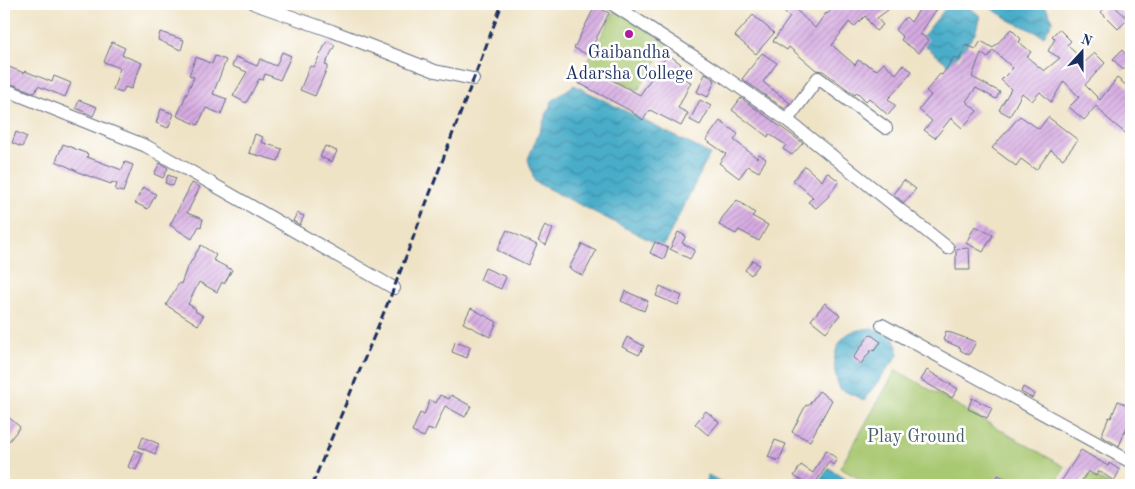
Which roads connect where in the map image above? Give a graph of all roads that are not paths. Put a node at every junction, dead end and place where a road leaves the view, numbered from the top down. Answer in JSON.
{"nodes":[{"id":1,"x":255,"y":4,"type":"edge"},
{"id":2,"x":612,"y":4,"type":"edge"},
{"id":3,"x":473,"y":79,"type":"dead end"},
{"id":4,"x":4,"y":89,"type":"edge"},
{"id":5,"x":787,"y":120,"type":"junction"},
{"id":6,"x":886,"y":128,"type":"dead end"},
{"id":7,"x":948,"y":248,"type":"dead end"},
{"id":8,"x":394,"y":288,"type":"dead end"},
{"id":9,"x":882,"y":326,"type":"dead end"},
{"id":10,"x":1131,"y":462,"type":"edge"}],
"edges":[{"from":1,"to":3,"type":"street"},
{"from":2,"to":5,"type":"street"},
{"from":4,"to":8,"type":"street"},
{"from":5,"to":6,"type":"street"},
{"from":5,"to":7,"type":"street"},
{"from":9,"to":10,"type":"street"}]}
